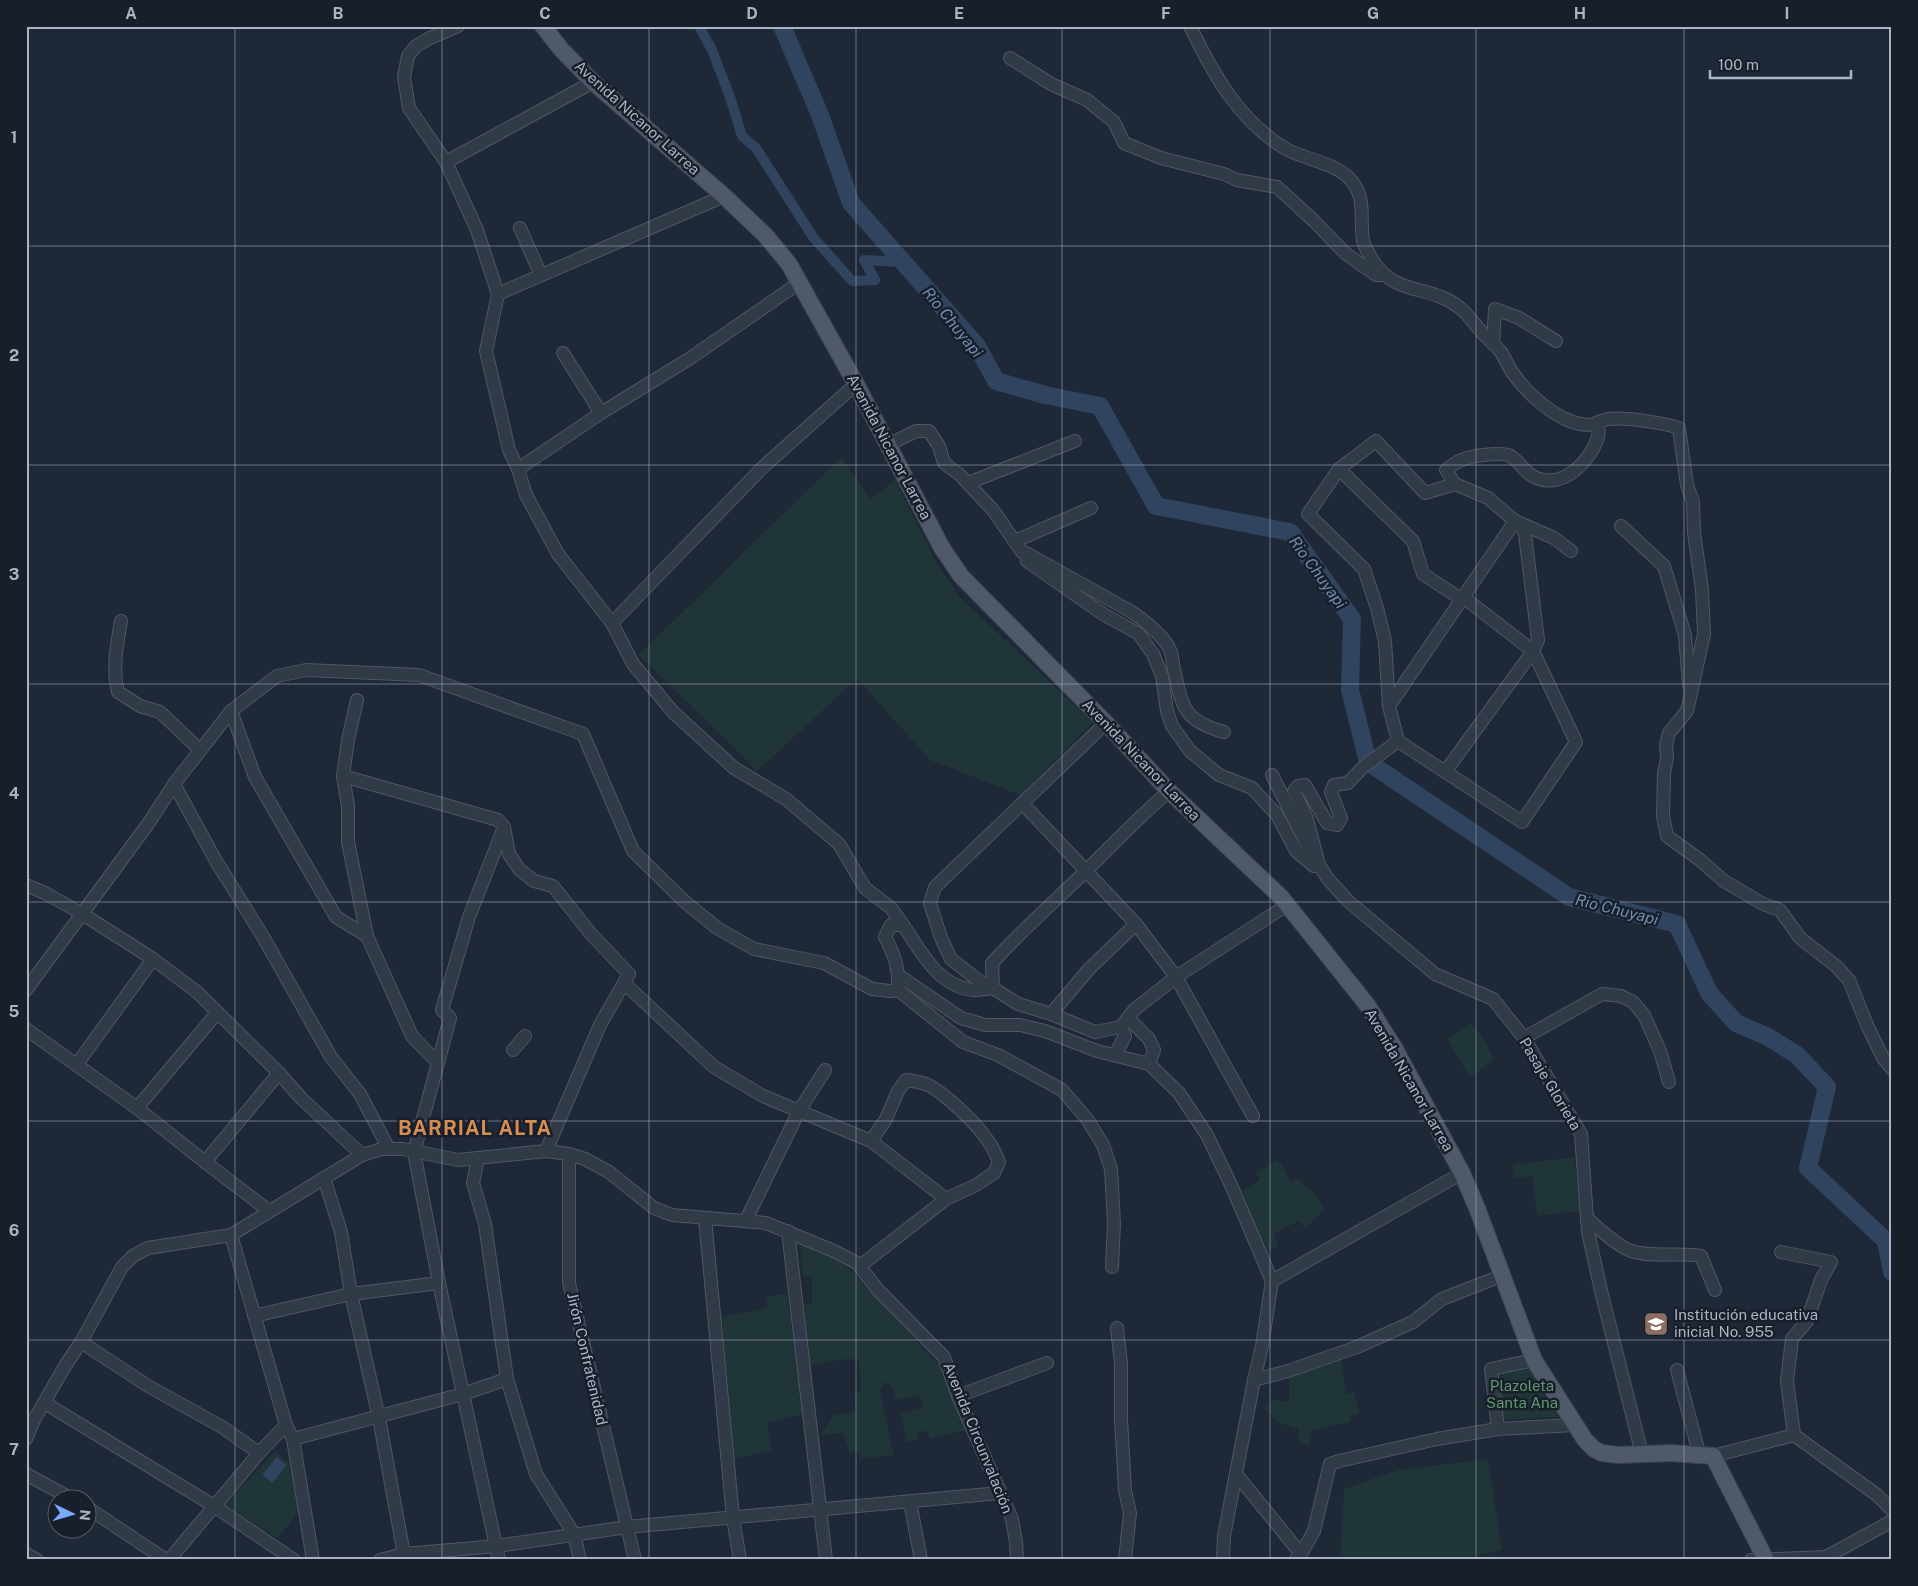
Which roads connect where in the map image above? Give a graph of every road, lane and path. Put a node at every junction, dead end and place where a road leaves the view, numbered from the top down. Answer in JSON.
{"nodes":[{"id":1,"x":458,"y":26,"type":"edge"},
{"id":2,"x":543,"y":26,"type":"edge"},
{"id":3,"x":1190,"y":26,"type":"edge"},
{"id":4,"x":1010,"y":58,"type":"dead end"},
{"id":5,"x":593,"y":82,"type":"junction"},
{"id":6,"x":446,"y":162,"type":"junction"},
{"id":7,"x":724,"y":196,"type":"junction"},
{"id":8,"x":520,"y":228,"type":"dead end"},
{"id":9,"x":540,"y":275,"type":"junction"},
{"id":10,"x":1386,"y":275,"type":"junction"},
{"id":11,"x":799,"y":283,"type":"junction"},
{"id":12,"x":498,"y":294,"type":"junction"},
{"id":13,"x":1556,"y":341,"type":"dead end"},
{"id":14,"x":1493,"y":344,"type":"junction"},
{"id":15,"x":563,"y":353,"type":"dead end"},
{"id":16,"x":856,"y":384,"type":"junction"},
{"id":17,"x":602,"y":413,"type":"junction"},
{"id":18,"x":1599,"y":422,"type":"junction"},
{"id":19,"x":1075,"y":441,"type":"dead end"},
{"id":20,"x":888,"y":445,"type":"junction"},
{"id":21,"x":518,"y":469,"type":"junction"},
{"id":22,"x":1338,"y":469,"type":"junction"},
{"id":23,"x":968,"y":484,"type":"junction"},
{"id":24,"x":1455,"y":484,"type":"junction"},
{"id":25,"x":1091,"y":508,"type":"dead end"},
{"id":26,"x":1515,"y":521,"type":"junction"},
{"id":27,"x":1621,"y":526,"type":"dead end"},
{"id":28,"x":1015,"y":541,"type":"junction"},
{"id":29,"x":1571,"y":551,"type":"dead end"},
{"id":30,"x":1022,"y":552,"type":"junction"},
{"id":31,"x":1462,"y":598,"type":"junction"},
{"id":32,"x":121,"y":621,"type":"dead end"},
{"id":33,"x":612,"y":624,"type":"junction"},
{"id":34,"x":1533,"y":651,"type":"junction"},
{"id":35,"x":1690,"y":698,"type":"junction"},
{"id":36,"x":357,"y":700,"type":"dead end"},
{"id":37,"x":1389,"y":706,"type":"junction"},
{"id":38,"x":231,"y":711,"type":"junction"},
{"id":39,"x":1106,"y":724,"type":"junction"},
{"id":40,"x":1224,"y":732,"type":"dead end"},
{"id":41,"x":1398,"y":741,"type":"junction"},
{"id":42,"x":200,"y":750,"type":"junction"},
{"id":43,"x":1446,"y":772,"type":"junction"},
{"id":44,"x":1272,"y":775,"type":"dead end"},
{"id":45,"x":343,"y":776,"type":"junction"},
{"id":46,"x":174,"y":784,"type":"junction"},
{"id":47,"x":1169,"y":791,"type":"junction"},
{"id":48,"x":1023,"y":804,"type":"junction"},
{"id":49,"x":504,"y":827,"type":"junction"},
{"id":50,"x":1319,"y":866,"type":"junction"},
{"id":51,"x":1087,"y":870,"type":"junction"},
{"id":52,"x":26,"y":885,"type":"edge"},
{"id":53,"x":1287,"y":905,"type":"junction"},
{"id":54,"x":81,"y":913,"type":"junction"},
{"id":55,"x":1136,"y":924,"type":"junction"},
{"id":56,"x":903,"y":925,"type":"junction"},
{"id":57,"x":368,"y":936,"type":"junction"},
{"id":58,"x":153,"y":959,"type":"junction"},
{"id":59,"x":898,"y":975,"type":"junction"},
{"id":60,"x":1176,"y":977,"type":"junction"},
{"id":61,"x":624,"y":983,"type":"junction"},
{"id":62,"x":992,"y":988,"type":"junction"},
{"id":63,"x":26,"y":990,"type":"edge"},
{"id":64,"x":898,"y":990,"type":"junction"},
{"id":65,"x":218,"y":1013,"type":"junction"},
{"id":66,"x":1051,"y":1014,"type":"junction"},
{"id":67,"x":1124,"y":1023,"type":"junction"},
{"id":68,"x":26,"y":1029,"type":"edge"},
{"id":69,"x":525,"y":1036,"type":"dead end"},
{"id":70,"x":1524,"y":1038,"type":"junction"},
{"id":71,"x":514,"y":1050,"type":"dead end"},
{"id":72,"x":1115,"y":1055,"type":"junction"},
{"id":73,"x":438,"y":1063,"type":"junction"},
{"id":74,"x":77,"y":1064,"type":"junction"},
{"id":75,"x":1149,"y":1064,"type":"junction"},
{"id":76,"x":1892,"y":1069,"type":"edge"},
{"id":77,"x":825,"y":1070,"type":"dead end"},
{"id":78,"x":279,"y":1073,"type":"junction"},
{"id":79,"x":1669,"y":1082,"type":"dead end"},
{"id":80,"x":138,"y":1108,"type":"junction"},
{"id":81,"x":799,"y":1112,"type":"junction"},
{"id":82,"x":1253,"y":1116,"type":"dead end"},
{"id":83,"x":871,"y":1141,"type":"junction"},
{"id":84,"x":388,"y":1149,"type":"junction"},
{"id":85,"x":546,"y":1151,"type":"junction"},
{"id":86,"x":414,"y":1152,"type":"junction"},
{"id":87,"x":569,"y":1154,"type":"junction"},
{"id":88,"x":362,"y":1155,"type":"junction"},
{"id":89,"x":478,"y":1158,"type":"junction"},
{"id":90,"x":205,"y":1162,"type":"junction"},
{"id":91,"x":1462,"y":1173,"type":"junction"},
{"id":92,"x":324,"y":1178,"type":"junction"},
{"id":93,"x":946,"y":1199,"type":"junction"},
{"id":94,"x":269,"y":1211,"type":"junction"},
{"id":95,"x":705,"y":1218,"type":"junction"},
{"id":96,"x":1587,"y":1218,"type":"junction"},
{"id":97,"x":746,"y":1220,"type":"junction"},
{"id":98,"x":788,"y":1231,"type":"junction"},
{"id":99,"x":232,"y":1235,"type":"junction"},
{"id":100,"x":1781,"y":1252,"type":"dead end"},
{"id":101,"x":860,"y":1266,"type":"junction"},
{"id":102,"x":1112,"y":1267,"type":"dead end"},
{"id":103,"x":1501,"y":1276,"type":"junction"},
{"id":104,"x":1272,"y":1281,"type":"junction"},
{"id":105,"x":439,"y":1283,"type":"junction"},
{"id":106,"x":1716,"y":1290,"type":"dead end"},
{"id":107,"x":352,"y":1294,"type":"junction"},
{"id":108,"x":254,"y":1316,"type":"junction"},
{"id":109,"x":1117,"y":1328,"type":"dead end"},
{"id":110,"x":81,"y":1342,"type":"junction"},
{"id":111,"x":1534,"y":1360,"type":"junction"},
{"id":112,"x":1047,"y":1363,"type":"dead end"},
{"id":113,"x":1677,"y":1370,"type":"dead end"},
{"id":114,"x":507,"y":1379,"type":"junction"},
{"id":115,"x":1254,"y":1380,"type":"junction"},
{"id":116,"x":464,"y":1394,"type":"junction"},
{"id":117,"x":958,"y":1396,"type":"junction"},
{"id":118,"x":45,"y":1402,"type":"junction"},
{"id":119,"x":30,"y":1418,"type":"edge"},
{"id":120,"x":379,"y":1418,"type":"junction"},
{"id":121,"x":286,"y":1424,"type":"junction"},
{"id":122,"x":1574,"y":1425,"type":"junction"},
{"id":123,"x":1498,"y":1429,"type":"junction"},
{"id":124,"x":1794,"y":1435,"type":"junction"},
{"id":125,"x":26,"y":1439,"type":"edge"},
{"id":126,"x":293,"y":1439,"type":"junction"},
{"id":127,"x":259,"y":1452,"type":"junction"},
{"id":128,"x":1642,"y":1454,"type":"junction"},
{"id":129,"x":1706,"y":1455,"type":"junction"},
{"id":130,"x":26,"y":1474,"type":"edge"},
{"id":131,"x":1236,"y":1474,"type":"junction"},
{"id":132,"x":52,"y":1488,"type":"edge"},
{"id":133,"x":1000,"y":1494,"type":"junction"},
{"id":134,"x":910,"y":1502,"type":"junction"},
{"id":135,"x":214,"y":1506,"type":"junction"},
{"id":136,"x":820,"y":1509,"type":"junction"},
{"id":137,"x":1892,"y":1510,"type":"edge"},
{"id":138,"x":98,"y":1514,"type":"edge"},
{"id":139,"x":733,"y":1518,"type":"junction"},
{"id":140,"x":1892,"y":1521,"type":"edge"},
{"id":141,"x":626,"y":1527,"type":"junction"},
{"id":142,"x":574,"y":1534,"type":"junction"},
{"id":143,"x":497,"y":1546,"type":"junction"},
{"id":144,"x":26,"y":1554,"type":"edge"},
{"id":145,"x":405,"y":1557,"type":"edge"},
{"id":146,"x":1298,"y":1557,"type":"edge"},
{"id":147,"x":1761,"y":1559,"type":"edge"},
{"id":148,"x":37,"y":1560,"type":"edge"},
{"id":149,"x":168,"y":1560,"type":"edge"},
{"id":150,"x":294,"y":1560,"type":"edge"},
{"id":151,"x":313,"y":1560,"type":"edge"},
{"id":152,"x":380,"y":1560,"type":"edge"},
{"id":153,"x":499,"y":1560,"type":"edge"},
{"id":154,"x":580,"y":1560,"type":"edge"},
{"id":155,"x":635,"y":1560,"type":"edge"},
{"id":156,"x":740,"y":1560,"type":"edge"},
{"id":157,"x":826,"y":1560,"type":"edge"},
{"id":158,"x":921,"y":1560,"type":"edge"},
{"id":159,"x":1017,"y":1560,"type":"edge"},
{"id":160,"x":1125,"y":1560,"type":"edge"},
{"id":161,"x":1223,"y":1560,"type":"edge"}],
"edges":[{"from":1,"to":6,"type":"street"},
{"from":2,"to":5,"type":"main road","name":"Avenida Nicanor Larrea"},
{"from":3,"to":10,"type":"street"},
{"from":4,"to":10,"type":"street"},
{"from":5,"to":6,"type":"street"},
{"from":5,"to":7,"type":"main road","name":"Avenida Nicanor Larrea"},
{"from":6,"to":12,"type":"street"},
{"from":7,"to":9,"type":"street"},
{"from":7,"to":11,"type":"main road","name":"Avenida Nicanor Larrea"},
{"from":8,"to":9,"type":"street"},
{"from":9,"to":12,"type":"street"},
{"from":10,"to":14,"type":"street"},
{"from":11,"to":16,"type":"main road","name":"Avenida Nicanor Larrea"},
{"from":11,"to":17,"type":"street"},
{"from":12,"to":21,"type":"street"},
{"from":13,"to":14,"type":"street"},
{"from":14,"to":18,"type":"street"},
{"from":15,"to":17,"type":"street"},
{"from":16,"to":20,"type":"main road","name":"Avenida Nicanor Larrea"},
{"from":16,"to":33,"type":"street"},
{"from":17,"to":21,"type":"street"},
{"from":18,"to":24,"type":"street"},
{"from":18,"to":35,"type":"street"},
{"from":19,"to":23,"type":"street"},
{"from":20,"to":23,"type":"street"},
{"from":20,"to":39,"type":"main road","name":"Avenida Nicanor Larrea"},
{"from":21,"to":33,"type":"street"},
{"from":22,"to":24,"type":"street"},
{"from":22,"to":31,"type":"street"},
{"from":22,"to":37,"type":"street"},
{"from":23,"to":28,"type":"street"},
{"from":24,"to":26,"type":"street"},
{"from":25,"to":28,"type":"street"},
{"from":26,"to":29,"type":"street"},
{"from":26,"to":31,"type":"street"},
{"from":26,"to":34,"type":"street"},
{"from":27,"to":35,"type":"street"},
{"from":28,"to":30,"type":"street"},
{"from":30,"to":40,"type":"street"},
{"from":30,"to":50,"type":"street"},
{"from":31,"to":34,"type":"street"},
{"from":31,"to":37,"type":"street"},
{"from":32,"to":42,"type":"street"},
{"from":33,"to":56,"type":"street"},
{"from":34,"to":43,"type":"street"},
{"from":34,"to":43,"type":"street"},
{"from":35,"to":76,"type":"street"},
{"from":36,"to":45,"type":"street"},
{"from":37,"to":41,"type":"street"},
{"from":38,"to":42,"type":"street"},
{"from":38,"to":57,"type":"street"},
{"from":38,"to":64,"type":"street"},
{"from":39,"to":47,"type":"main road","name":"Avenida Nicanor Larrea"},
{"from":39,"to":48,"type":"street"},
{"from":41,"to":43,"type":"street"},
{"from":41,"to":50,"type":"street"},
{"from":42,"to":46,"type":"street"},
{"from":44,"to":50,"type":"street","name":"Pasaje Glorieta"},
{"from":45,"to":49,"type":"street"},
{"from":45,"to":57,"type":"street"},
{"from":46,"to":54,"type":"street"},
{"from":46,"to":84,"type":"street"},
{"from":47,"to":51,"type":"street"},
{"from":47,"to":53,"type":"main road","name":"Avenida Nicanor Larrea"},
{"from":48,"to":51,"type":"street"},
{"from":48,"to":62,"type":"street"},
{"from":49,"to":61,"type":"street"},
{"from":49,"to":73,"type":"street"},
{"from":50,"to":70,"type":"street","name":"Pasaje Glorieta"},
{"from":51,"to":55,"type":"street"},
{"from":51,"to":62,"type":"street"},
{"from":52,"to":54,"type":"street"},
{"from":53,"to":60,"type":"street"},
{"from":53,"to":91,"type":"main road","name":"Avenida Nicanor Larrea"},
{"from":54,"to":58,"type":"street"},
{"from":54,"to":63,"type":"street"},
{"from":55,"to":60,"type":"street"},
{"from":55,"to":66,"type":"street"},
{"from":56,"to":59,"type":"street"},
{"from":56,"to":62,"type":"street"},
{"from":57,"to":73,"type":"street"},
{"from":58,"to":65,"type":"street"},
{"from":58,"to":74,"type":"street"},
{"from":59,"to":64,"type":"street"},
{"from":59,"to":72,"type":"street"},
{"from":60,"to":67,"type":"street"},
{"from":60,"to":82,"type":"street"},
{"from":61,"to":81,"type":"street"},
{"from":61,"to":85,"type":"street"},
{"from":62,"to":66,"type":"street"},
{"from":64,"to":102,"type":"street"},
{"from":65,"to":78,"type":"street"},
{"from":65,"to":80,"type":"street"},
{"from":66,"to":67,"type":"street"},
{"from":67,"to":72,"type":"street"},
{"from":67,"to":75,"type":"street"},
{"from":68,"to":74,"type":"street"},
{"from":69,"to":71,"type":"street"},
{"from":70,"to":79,"type":"street"},
{"from":70,"to":96,"type":"street","name":"Pasaje Glorieta"},
{"from":72,"to":75,"type":"street"},
{"from":73,"to":86,"type":"street"},
{"from":74,"to":80,"type":"street"},
{"from":75,"to":104,"type":"street"},
{"from":77,"to":81,"type":"street"},
{"from":78,"to":88,"type":"street"},
{"from":78,"to":90,"type":"street"},
{"from":80,"to":90,"type":"street"},
{"from":81,"to":83,"type":"street"},
{"from":81,"to":97,"type":"street"},
{"from":83,"to":93,"type":"street"},
{"from":83,"to":93,"type":"street"},
{"from":84,"to":86,"type":"street","name":"Avenida Circunvalación"},
{"from":84,"to":88,"type":"street","name":"Avenida Circunvalación"},
{"from":85,"to":87,"type":"street","name":"Avenida Circunvalación"},
{"from":85,"to":89,"type":"street","name":"Avenida Circunvalación"},
{"from":86,"to":89,"type":"street","name":"Avenida Circunvalación"},
{"from":86,"to":105,"type":"street"},
{"from":87,"to":95,"type":"street","name":"Avenida Circunvalación"},
{"from":87,"to":141,"type":"street","name":"Jirón Confratenidad"},
{"from":88,"to":92,"type":"street","name":"Avenida Circunvalación"},
{"from":89,"to":114,"type":"street"},
{"from":90,"to":94,"type":"street"},
{"from":91,"to":103,"type":"main road","name":"Avenida Nicanor Larrea"},
{"from":91,"to":104,"type":"street"},
{"from":92,"to":94,"type":"street","name":"Avenida Circunvalación"},
{"from":92,"to":107,"type":"street"},
{"from":93,"to":101,"type":"street"},
{"from":94,"to":99,"type":"street","name":"Avenida Circunvalación"},
{"from":95,"to":97,"type":"street","name":"Avenida Circunvalación"},
{"from":95,"to":139,"type":"street"},
{"from":96,"to":106,"type":"street"},
{"from":96,"to":128,"type":"street","name":"Pasaje Glorieta"},
{"from":97,"to":98,"type":"street","name":"Avenida Circunvalación"},
{"from":98,"to":101,"type":"street","name":"Avenida Circunvalación"},
{"from":98,"to":136,"type":"street"},
{"from":99,"to":108,"type":"street"},
{"from":99,"to":110,"type":"street","name":"Avenida Circunvalación"},
{"from":100,"to":124,"type":"street"},
{"from":101,"to":117,"type":"street","name":"Avenida Circunvalación"},
{"from":103,"to":111,"type":"main road","name":"Avenida Nicanor Larrea"},
{"from":103,"to":115,"type":"street"},
{"from":104,"to":115,"type":"street"},
{"from":105,"to":107,"type":"street"},
{"from":105,"to":116,"type":"street"},
{"from":107,"to":108,"type":"street"},
{"from":107,"to":120,"type":"street"},
{"from":108,"to":121,"type":"street"},
{"from":109,"to":160,"type":"street"},
{"from":110,"to":118,"type":"street","name":"Avenida Circunvalación"},
{"from":110,"to":127,"type":"street"},
{"from":111,"to":122,"type":"main road","name":"Avenida Nicanor Larrea"},
{"from":111,"to":123,"type":"street"},
{"from":112,"to":117,"type":"street"},
{"from":113,"to":129,"type":"street"},
{"from":114,"to":116,"type":"street"},
{"from":114,"to":142,"type":"street"},
{"from":115,"to":131,"type":"street"},
{"from":116,"to":120,"type":"street"},
{"from":116,"to":143,"type":"street"},
{"from":117,"to":133,"type":"street","name":"Avenida Circunvalación"},
{"from":118,"to":119,"type":"street","name":"Avenida Circunvalación"},
{"from":118,"to":135,"type":"street"},
{"from":119,"to":125,"type":"street","name":"Avenida Circunvalación"},
{"from":120,"to":126,"type":"street"},
{"from":120,"to":145,"type":"street"},
{"from":121,"to":126,"type":"street"},
{"from":121,"to":127,"type":"street"},
{"from":122,"to":123,"type":"street"},
{"from":122,"to":128,"type":"main road","name":"Avenida Nicanor Larrea"},
{"from":123,"to":146,"type":"street"},
{"from":124,"to":129,"type":"street"},
{"from":124,"to":137,"type":"street"},
{"from":126,"to":151,"type":"street"},
{"from":127,"to":135,"type":"street"},
{"from":128,"to":129,"type":"main road","name":"Avenida Nicanor Larrea"},
{"from":129,"to":147,"type":"main road"},
{"from":130,"to":132,"type":"street"},
{"from":131,"to":146,"type":"street"},
{"from":131,"to":161,"type":"street"},
{"from":133,"to":134,"type":"street"},
{"from":133,"to":159,"type":"street","name":"Avenida Circunvalación"},
{"from":134,"to":136,"type":"street"},
{"from":134,"to":158,"type":"street"},
{"from":135,"to":149,"type":"street"},
{"from":135,"to":150,"type":"street"},
{"from":136,"to":139,"type":"street"},
{"from":136,"to":157,"type":"street"},
{"from":138,"to":149,"type":"street"},
{"from":139,"to":141,"type":"street"},
{"from":139,"to":156,"type":"street"},
{"from":140,"to":147,"type":"street"},
{"from":141,"to":142,"type":"street"},
{"from":141,"to":155,"type":"street","name":"Jirón Confratenidad"},
{"from":142,"to":143,"type":"street"},
{"from":142,"to":154,"type":"street"},
{"from":143,"to":145,"type":"street"},
{"from":143,"to":153,"type":"street"},
{"from":144,"to":148,"type":"street"},
{"from":145,"to":152,"type":"street"}]}
